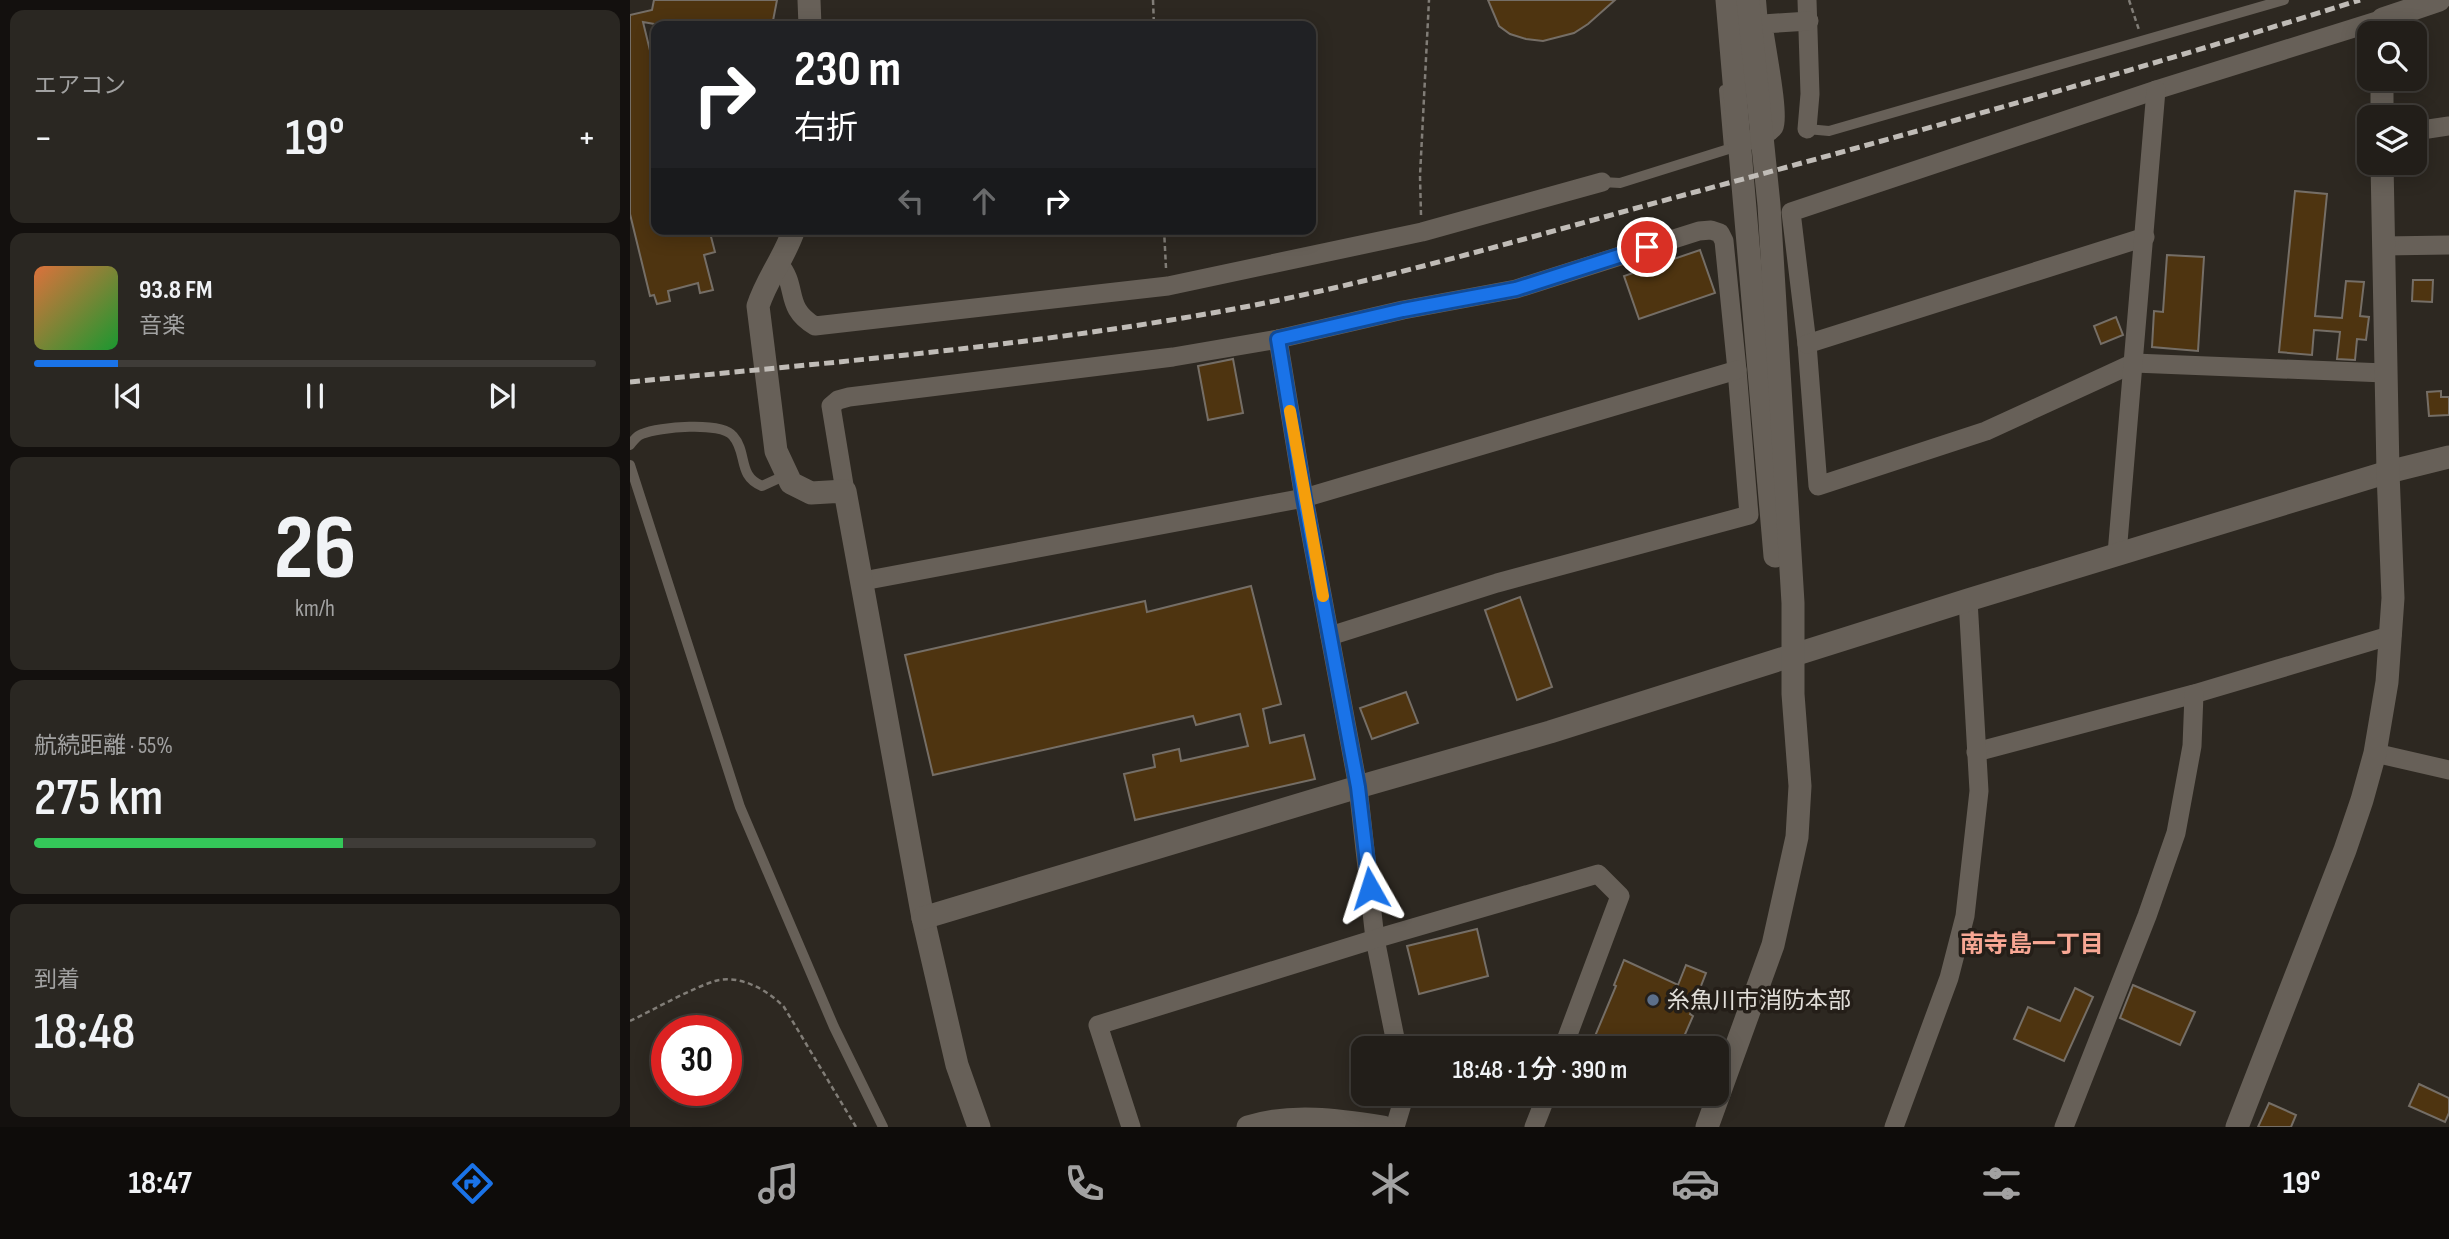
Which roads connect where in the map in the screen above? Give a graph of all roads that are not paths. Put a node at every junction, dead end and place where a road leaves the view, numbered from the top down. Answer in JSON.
{"nodes":[{"id":1,"x":809,"y":0,"type":"edge"},
{"id":2,"x":1717,"y":0,"type":"edge"},
{"id":3,"x":1727,"y":0,"type":"edge"},
{"id":4,"x":1748,"y":0,"type":"edge"},
{"id":5,"x":1761,"y":0,"type":"edge"},
{"id":6,"x":1807,"y":0,"type":"edge"},
{"id":7,"x":2284,"y":0,"type":"edge"},
{"id":8,"x":2439,"y":0,"type":"edge"},
{"id":9,"x":810,"y":21,"type":"edge"},
{"id":10,"x":1808,"y":21,"type":"junction"},
{"id":11,"x":2394,"y":21,"type":"edge"},
{"id":12,"x":1763,"y":24,"type":"junction"},
{"id":13,"x":2357,"y":33,"type":"edge"},
{"id":14,"x":2156,"y":90,"type":"junction"},
{"id":15,"x":2449,"y":126,"type":"edge"},
{"id":16,"x":1807,"y":129,"type":"joint"},
{"id":17,"x":2427,"y":129,"type":"edge"},
{"id":18,"x":1761,"y":136,"type":"junction"},
{"id":19,"x":1734,"y":147,"type":"junction"},
{"id":20,"x":2382,"y":175,"type":"edge"},
{"id":21,"x":1602,"y":182,"type":"joint"},
{"id":22,"x":791,"y":235,"type":"edge"},
{"id":23,"x":2145,"y":237,"type":"junction"},
{"id":24,"x":2449,"y":245,"type":"edge"},
{"id":25,"x":2383,"y":246,"type":"junction"},
{"id":26,"x":779,"y":264,"type":"junction"},
{"id":27,"x":1278,"y":339,"type":"junction"},
{"id":28,"x":1807,"y":344,"type":"junction"},
{"id":29,"x":2134,"y":363,"type":"junction"},
{"id":30,"x":1737,"y":370,"type":"junction"},
{"id":31,"x":2385,"y":373,"type":"junction"},
{"id":32,"x":630,"y":445,"type":"edge"},
{"id":33,"x":2449,"y":457,"type":"edge"},
{"id":34,"x":630,"y":465,"type":"edge"},
{"id":35,"x":2388,"y":472,"type":"junction"},
{"id":36,"x":786,"y":475,"type":"junction"},
{"id":37,"x":845,"y":491,"type":"junction"},
{"id":38,"x":1304,"y":498,"type":"junction"},
{"id":39,"x":2117,"y":555,"type":"junction"},
{"id":40,"x":863,"y":581,"type":"junction"},
{"id":41,"x":1968,"y":600,"type":"junction"},
{"id":42,"x":2392,"y":635,"type":"junction"},
{"id":43,"x":1330,"y":636,"type":"junction"},
{"id":44,"x":1792,"y":656,"type":"junction"},
{"id":45,"x":2194,"y":694,"type":"junction"},
{"id":46,"x":1976,"y":752,"type":"junction"},
{"id":47,"x":2375,"y":754,"type":"junction"},
{"id":48,"x":2449,"y":770,"type":"edge"},
{"id":49,"x":1358,"y":787,"type":"junction"},
{"id":50,"x":923,"y":918,"type":"junction"},
{"id":51,"x":1376,"y":939,"type":"junction"},
{"id":52,"x":1394,"y":1036,"type":"edge"},
{"id":53,"x":1568,"y":1036,"type":"edge"},
{"id":54,"x":1403,"y":1106,"type":"edge"},
{"id":55,"x":1542,"y":1106,"type":"edge"},
{"id":56,"x":883,"y":1127,"type":"edge"},
{"id":57,"x":979,"y":1127,"type":"edge"},
{"id":58,"x":1131,"y":1127,"type":"edge"},
{"id":59,"x":1248,"y":1127,"type":"edge"},
{"id":60,"x":1383,"y":1127,"type":"edge"},
{"id":61,"x":1395,"y":1127,"type":"edge"},
{"id":62,"x":1534,"y":1127,"type":"edge"},
{"id":63,"x":1707,"y":1127,"type":"edge"},
{"id":64,"x":1894,"y":1127,"type":"edge"},
{"id":65,"x":2064,"y":1127,"type":"edge"},
{"id":66,"x":2237,"y":1127,"type":"edge"}],
"edges":[{"from":1,"to":9,"type":"street"},
{"from":2,"to":19,"type":"lane"},
{"from":3,"to":19,"type":"street"},
{"from":4,"to":18,"type":"street"},
{"from":5,"to":12,"type":"lane"},
{"from":6,"to":10,"type":"street"},
{"from":7,"to":16,"type":"lane"},
{"from":8,"to":11,"type":"street"},
{"from":10,"to":12,"type":"street"},
{"from":10,"to":16,"type":"street"},
{"from":12,"to":18,"type":"street"},
{"from":13,"to":14,"type":"street"},
{"from":14,"to":23,"type":"street"},
{"from":14,"to":28,"type":"street"},
{"from":15,"to":17,"type":"street"},
{"from":18,"to":19,"type":"street"},
{"from":18,"to":44,"type":"street"},
{"from":19,"to":21,"type":"lane"},
{"from":19,"to":44,"type":"street"},
{"from":20,"to":25,"type":"street"},
{"from":21,"to":26,"type":"street"},
{"from":22,"to":26,"type":"street"},
{"from":23,"to":28,"type":"street"},
{"from":23,"to":29,"type":"street"},
{"from":24,"to":25,"type":"street"},
{"from":25,"to":31,"type":"street"},
{"from":26,"to":36,"type":"street"},
{"from":27,"to":30,"type":"street"},
{"from":27,"to":37,"type":"street"},
{"from":27,"to":38,"type":"street"},
{"from":28,"to":29,"type":"street"},
{"from":29,"to":31,"type":"street"},
{"from":29,"to":39,"type":"street"},
{"from":30,"to":38,"type":"street"},
{"from":30,"to":43,"type":"street"},
{"from":31,"to":35,"type":"street"},
{"from":32,"to":36,"type":"lane"},
{"from":33,"to":35,"type":"street"},
{"from":34,"to":56,"type":"lane"},
{"from":35,"to":39,"type":"street"},
{"from":35,"to":42,"type":"street"},
{"from":36,"to":37,"type":"street"},
{"from":37,"to":40,"type":"street"},
{"from":38,"to":40,"type":"street"},
{"from":38,"to":43,"type":"street"},
{"from":39,"to":41,"type":"street"},
{"from":40,"to":50,"type":"street"},
{"from":41,"to":44,"type":"street"},
{"from":41,"to":46,"type":"street"},
{"from":42,"to":45,"type":"street"},
{"from":42,"to":47,"type":"street"},
{"from":43,"to":49,"type":"street"},
{"from":44,"to":49,"type":"street"},
{"from":44,"to":63,"type":"street"},
{"from":45,"to":46,"type":"street"},
{"from":45,"to":65,"type":"street"},
{"from":46,"to":64,"type":"street"},
{"from":47,"to":48,"type":"street"},
{"from":47,"to":66,"type":"street"},
{"from":49,"to":50,"type":"street"},
{"from":49,"to":51,"type":"street"},
{"from":50,"to":57,"type":"street"},
{"from":51,"to":52,"type":"street"},
{"from":51,"to":53,"type":"street"},
{"from":51,"to":58,"type":"street"},
{"from":54,"to":61,"type":"street"},
{"from":55,"to":62,"type":"street"},
{"from":59,"to":60,"type":"street"}]}
